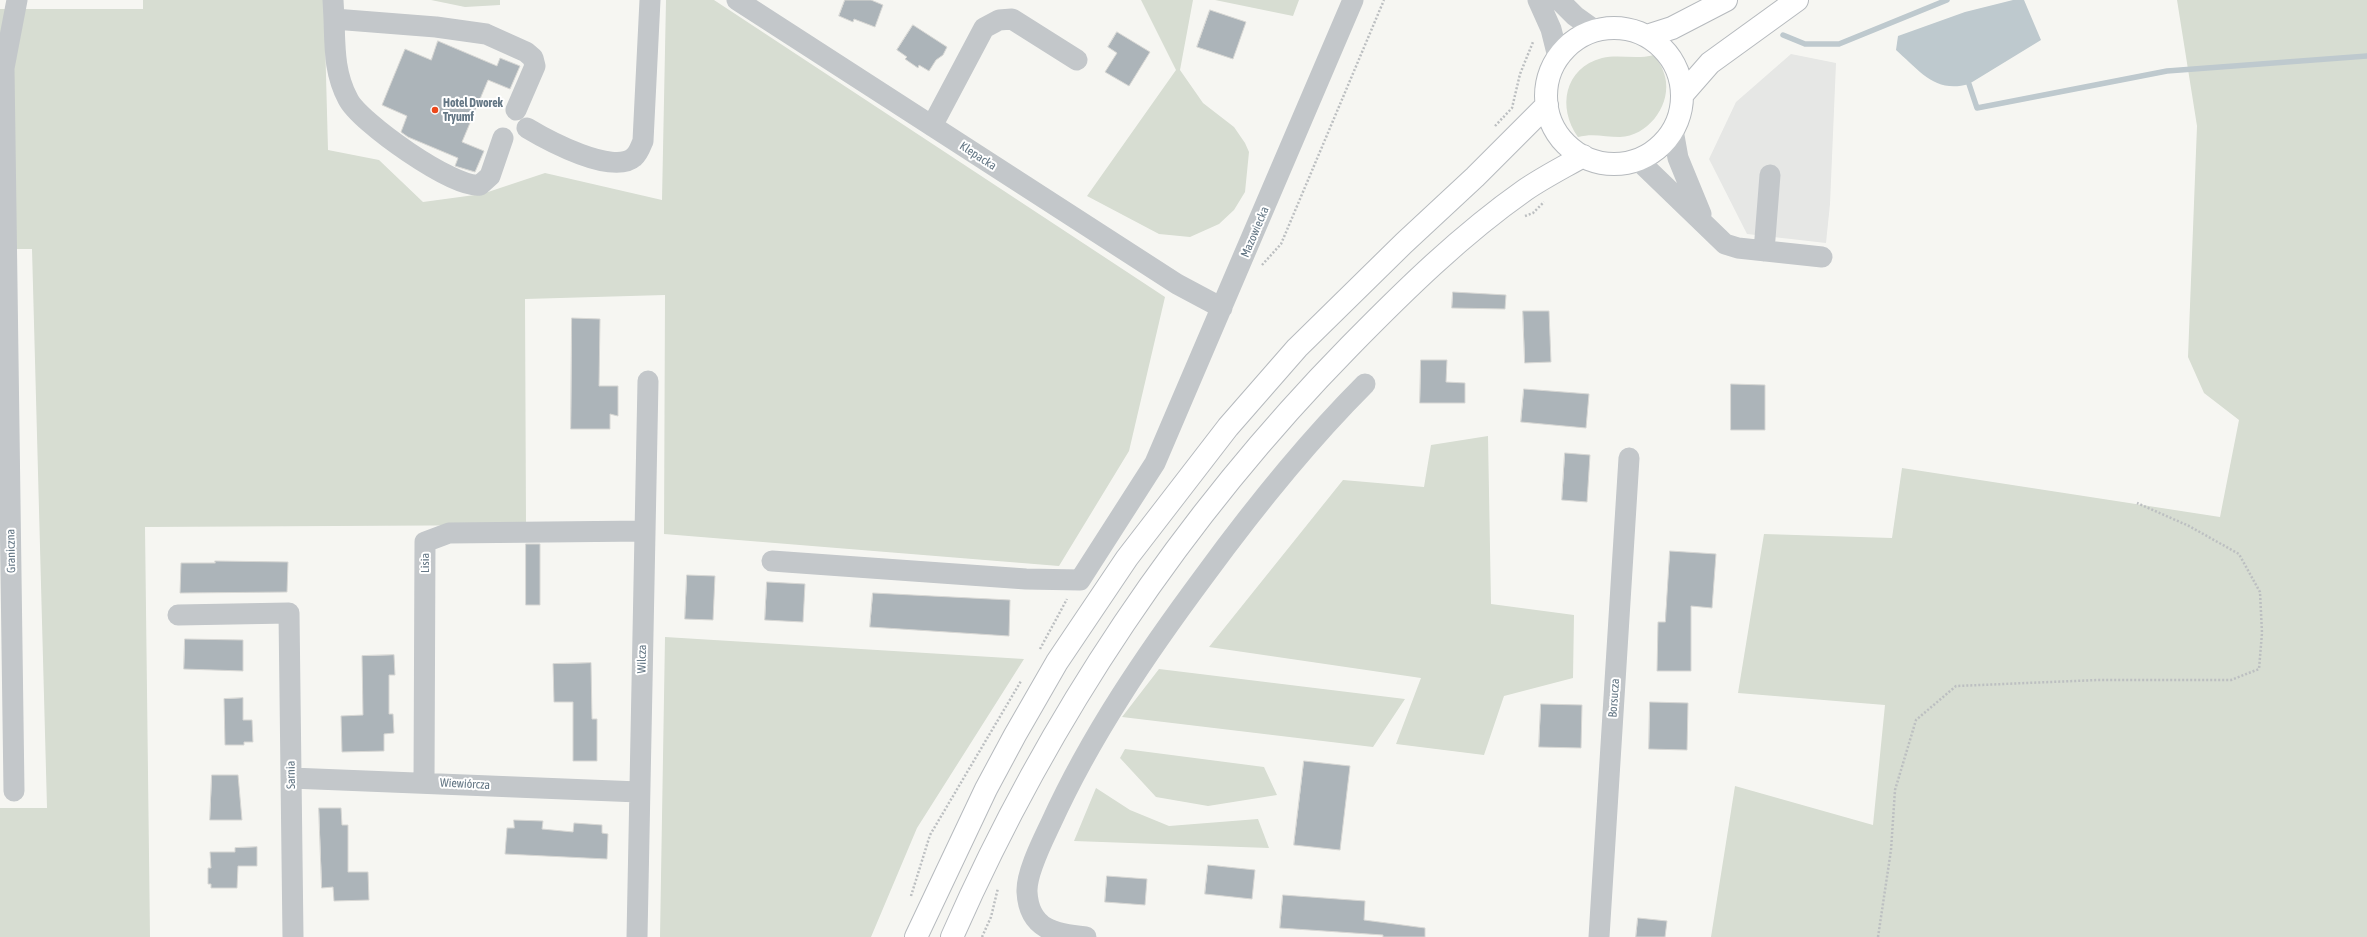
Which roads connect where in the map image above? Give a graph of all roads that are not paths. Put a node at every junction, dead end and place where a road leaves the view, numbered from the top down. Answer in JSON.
{"nodes":[{"id":1,"x":17,"y":0,"type":"edge"},
{"id":2,"x":650,"y":0,"type":"edge"},
{"id":3,"x":737,"y":0,"type":"edge"},
{"id":4,"x":1353,"y":0,"type":"edge"},
{"id":5,"x":1538,"y":0,"type":"edge"},
{"id":6,"x":1560,"y":0,"type":"edge"},
{"id":7,"x":1726,"y":0,"type":"edge"},
{"id":8,"x":1797,"y":0,"type":"edge"},
{"id":9,"x":334,"y":10,"type":"edge"},
{"id":10,"x":1596,"y":30,"type":"junction"},
{"id":11,"x":1647,"y":36,"type":"junction"},
{"id":12,"x":1558,"y":57,"type":"junction"},
{"id":13,"x":1077,"y":60,"type":"dead end"},
{"id":14,"x":1682,"y":95,"type":"junction"},
{"id":15,"x":1547,"y":105,"type":"junction"},
{"id":16,"x":516,"y":110,"type":"dead end"},
{"id":17,"x":932,"y":126,"type":"junction"},
{"id":18,"x":527,"y":128,"type":"dead end"},
{"id":19,"x":1673,"y":130,"type":"junction"},
{"id":20,"x":504,"y":138,"type":"dead end"},
{"id":21,"x":1583,"y":156,"type":"junction"},
{"id":22,"x":1638,"y":160,"type":"junction"},
{"id":23,"x":1770,"y":175,"type":"dead end"},
{"id":24,"x":1704,"y":222,"type":"junction"},
{"id":25,"x":1764,"y":251,"type":"junction"},
{"id":26,"x":1822,"y":258,"type":"dead end"},
{"id":27,"x":1222,"y":308,"type":"junction"},
{"id":28,"x":648,"y":381,"type":"dead end"},
{"id":29,"x":1365,"y":384,"type":"dead end"},
{"id":30,"x":1629,"y":458,"type":"dead end"},
{"id":31,"x":645,"y":531,"type":"junction"},
{"id":32,"x":772,"y":561,"type":"dead end"},
{"id":33,"x":178,"y":615,"type":"dead end"},
{"id":34,"x":291,"y":778,"type":"junction"},
{"id":35,"x":424,"y":782,"type":"junction"},
{"id":36,"x":14,"y":791,"type":"dead end"},
{"id":37,"x":639,"y":792,"type":"junction"},
{"id":38,"x":293,"y":937,"type":"edge"},
{"id":39,"x":637,"y":937,"type":"edge"},
{"id":40,"x":916,"y":937,"type":"edge"},
{"id":41,"x":952,"y":937,"type":"edge"},
{"id":42,"x":1086,"y":937,"type":"edge"},
{"id":43,"x":1600,"y":937,"type":"edge"}],
"edges":[{"from":1,"to":36,"type":"street","name":"Graniczna"},
{"from":2,"to":18,"type":"street"},
{"from":3,"to":17,"type":"street","name":"Klepacka"},
{"from":4,"to":27,"type":"street","name":"Mazowiecka"},
{"from":5,"to":12,"type":"street"},
{"from":6,"to":10,"type":"street"},
{"from":7,"to":11,"type":"main road"},
{"from":8,"to":14,"type":"main road"},
{"from":9,"to":16,"type":"street"},
{"from":9,"to":20,"type":"street"},
{"from":10,"to":11,"type":"main road"},
{"from":10,"to":12,"type":"main road"},
{"from":11,"to":14,"type":"main road"},
{"from":12,"to":15,"type":"main road"},
{"from":13,"to":17,"type":"street"},
{"from":14,"to":19,"type":"main road"},
{"from":15,"to":21,"type":"main road"},
{"from":15,"to":40,"type":"main road"},
{"from":17,"to":27,"type":"street","name":"Klepacka"},
{"from":19,"to":22,"type":"main road"},
{"from":19,"to":24,"type":"street"},
{"from":21,"to":22,"type":"main road"},
{"from":21,"to":41,"type":"main road"},
{"from":22,"to":24,"type":"street"},
{"from":23,"to":25,"type":"street"},
{"from":24,"to":25,"type":"street"},
{"from":25,"to":26,"type":"street"},
{"from":27,"to":32,"type":"street","name":"Mazowiecka"},
{"from":28,"to":31,"type":"street","name":"Wilcza"},
{"from":29,"to":42,"type":"street"},
{"from":30,"to":43,"type":"street","name":"Borsucza"},
{"from":31,"to":35,"type":"street","name":"Lisia"},
{"from":31,"to":37,"type":"street","name":"Wilcza"},
{"from":33,"to":34,"type":"street","name":"Sarnia"},
{"from":34,"to":35,"type":"street","name":"Wiewiórcza"},
{"from":34,"to":38,"type":"street","name":"Sarnia"},
{"from":35,"to":37,"type":"street","name":"Wiewiórcza"},
{"from":37,"to":39,"type":"street","name":"Wilcza"}]}
